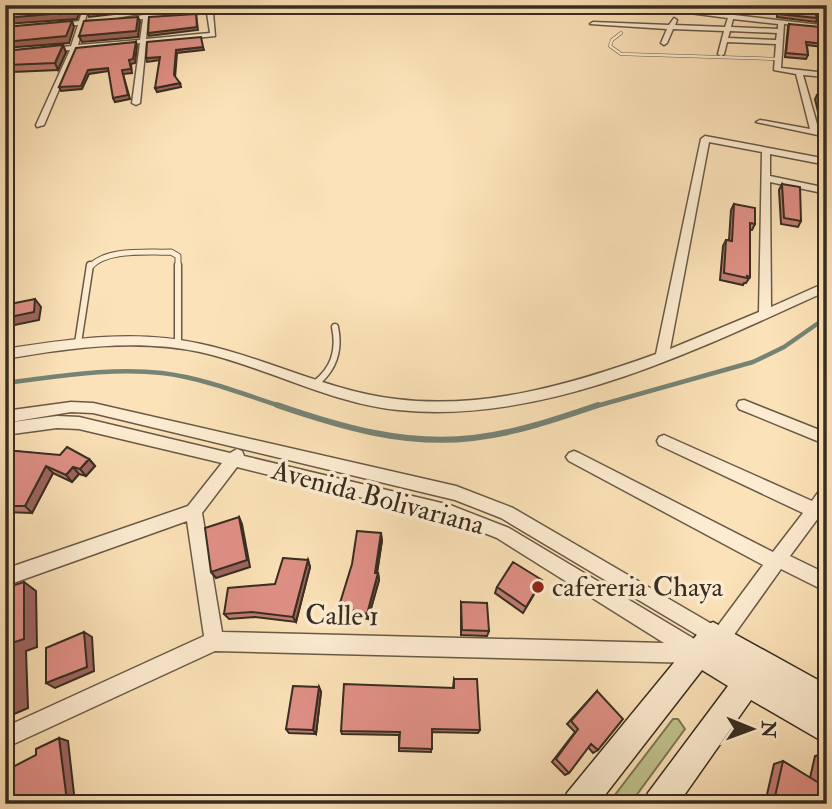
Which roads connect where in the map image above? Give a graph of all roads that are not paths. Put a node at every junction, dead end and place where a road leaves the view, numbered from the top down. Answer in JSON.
{"nodes":[{"id":1,"x":147,"y":5,"type":"edge"},
{"id":2,"x":734,"y":5,"type":"edge"},
{"id":3,"x":814,"y":5,"type":"edge"},
{"id":4,"x":87,"y":6,"type":"edge"},
{"id":5,"x":259,"y":7,"type":"dead end"},
{"id":6,"x":678,"y":8,"type":"edge"},
{"id":7,"x":210,"y":12,"type":"junction"},
{"id":8,"x":146,"y":17,"type":"junction"},
{"id":9,"x":732,"y":17,"type":"junction"},
{"id":10,"x":781,"y":22,"type":"junction"},
{"id":11,"x":82,"y":23,"type":"junction"},
{"id":12,"x":593,"y":24,"type":"dead end"},
{"id":13,"x":44,"y":26,"type":"edge"},
{"id":14,"x":671,"y":27,"type":"junction"},
{"id":15,"x":728,"y":29,"type":"junction"},
{"id":16,"x":826,"y":29,"type":"edge"},
{"id":17,"x":780,"y":31,"type":"junction"},
{"id":18,"x":621,"y":33,"type":"dead end"},
{"id":19,"x":725,"y":40,"type":"junction"},
{"id":20,"x":145,"y":41,"type":"junction"},
{"id":21,"x":779,"y":42,"type":"junction"},
{"id":22,"x":664,"y":43,"type":"dead end"},
{"id":23,"x":74,"y":47,"type":"junction"},
{"id":24,"x":33,"y":51,"type":"edge"},
{"id":25,"x":721,"y":54,"type":"dead end"},
{"id":26,"x":778,"y":59,"type":"junction"},
{"id":27,"x":799,"y":72,"type":"junction"},
{"id":28,"x":827,"y":75,"type":"edge"},
{"id":29,"x":136,"y":103,"type":"dead end"},
{"id":30,"x":760,"y":122,"type":"dead end"},
{"id":31,"x":40,"y":125,"type":"dead end"},
{"id":32,"x":815,"y":133,"type":"junction"},
{"id":33,"x":827,"y":135,"type":"edge"},
{"id":34,"x":766,"y":150,"type":"junction"},
{"id":35,"x":827,"y":162,"type":"edge"},
{"id":36,"x":766,"y":178,"type":"junction"},
{"id":37,"x":827,"y":191,"type":"edge"},
{"id":38,"x":827,"y":286,"type":"edge"},
{"id":39,"x":765,"y":314,"type":"junction"},
{"id":40,"x":335,"y":327,"type":"dead end"},
{"id":41,"x":78,"y":344,"type":"junction"},
{"id":42,"x":178,"y":345,"type":"junction"},
{"id":43,"x":5,"y":354,"type":"edge"},
{"id":44,"x":662,"y":356,"type":"junction"},
{"id":45,"x":315,"y":384,"type":"junction"},
{"id":46,"x":744,"y":405,"type":"dead end"},
{"id":47,"x":5,"y":417,"type":"edge"},
{"id":48,"x":5,"y":429,"type":"edge"},
{"id":49,"x":827,"y":439,"type":"edge"},
{"id":50,"x":664,"y":441,"type":"dead end"},
{"id":51,"x":246,"y":443,"type":"junction"},
{"id":52,"x":574,"y":457,"type":"dead end"},
{"id":53,"x":234,"y":459,"type":"junction"},
{"id":54,"x":827,"y":493,"type":"edge"},
{"id":55,"x":814,"y":510,"type":"junction"},
{"id":56,"x":194,"y":512,"type":"junction"},
{"id":57,"x":777,"y":561,"type":"junction"},
{"id":58,"x":5,"y":578,"type":"edge"},
{"id":59,"x":827,"y":583,"type":"edge"},
{"id":60,"x":214,"y":641,"type":"junction"},
{"id":61,"x":710,"y":642,"type":"junction"},
{"id":62,"x":754,"y":672,"type":"junction"},
{"id":63,"x":827,"y":701,"type":"edge"},
{"id":64,"x":827,"y":730,"type":"edge"},
{"id":65,"x":5,"y":738,"type":"edge"},
{"id":66,"x":578,"y":804,"type":"edge"},
{"id":67,"x":659,"y":804,"type":"edge"}],
"edges":[{"from":1,"to":8,"type":"street"},
{"from":2,"to":9,"type":"street"},
{"from":3,"to":16,"type":"street"},
{"from":4,"to":11,"type":"street"},
{"from":5,"to":7,"type":"street"},
{"from":6,"to":9,"type":"street"},
{"from":6,"to":14,"type":"street"},
{"from":7,"to":8,"type":"street"},
{"from":7,"to":20,"type":"street"},
{"from":8,"to":11,"type":"street"},
{"from":8,"to":20,"type":"street"},
{"from":9,"to":10,"type":"street"},
{"from":9,"to":15,"type":"street"},
{"from":10,"to":16,"type":"street"},
{"from":10,"to":17,"type":"street"},
{"from":11,"to":13,"type":"street"},
{"from":11,"to":23,"type":"street"},
{"from":12,"to":14,"type":"street"},
{"from":14,"to":15,"type":"street"},
{"from":14,"to":22,"type":"street"},
{"from":15,"to":17,"type":"street"},
{"from":15,"to":19,"type":"street"},
{"from":17,"to":21,"type":"street"},
{"from":18,"to":26,"type":"lane"},
{"from":19,"to":21,"type":"street"},
{"from":19,"to":25,"type":"street"},
{"from":20,"to":23,"type":"street"},
{"from":20,"to":29,"type":"street"},
{"from":21,"to":26,"type":"street"},
{"from":23,"to":24,"type":"street"},
{"from":23,"to":31,"type":"street"},
{"from":26,"to":27,"type":"street"},
{"from":27,"to":28,"type":"street"},
{"from":27,"to":32,"type":"street"},
{"from":30,"to":32,"type":"street"},
{"from":32,"to":33,"type":"street"},
{"from":34,"to":35,"type":"street"},
{"from":34,"to":36,"type":"street"},
{"from":34,"to":44,"type":"street"},
{"from":36,"to":37,"type":"street"},
{"from":36,"to":39,"type":"street"},
{"from":38,"to":39,"type":"street"},
{"from":39,"to":44,"type":"street"},
{"from":40,"to":45,"type":"lane"},
{"from":41,"to":42,"type":"street"},
{"from":41,"to":42,"type":"lane"},
{"from":41,"to":43,"type":"street"},
{"from":42,"to":45,"type":"street"},
{"from":44,"to":45,"type":"street"},
{"from":46,"to":49,"type":"street"},
{"from":47,"to":51,"type":"street","name":"Avenida Bolivariana"},
{"from":48,"to":53,"type":"street","name":"Avenida Bolivariana"},
{"from":50,"to":55,"type":"street"},
{"from":51,"to":53,"type":"street"},
{"from":51,"to":61,"type":"street","name":"Avenida Bolivariana"},
{"from":52,"to":57,"type":"street"},
{"from":53,"to":56,"type":"street"},
{"from":53,"to":61,"type":"street","name":"Avenida Bolivariana"},
{"from":54,"to":55,"type":"street"},
{"from":55,"to":57,"type":"street"},
{"from":56,"to":58,"type":"street"},
{"from":56,"to":60,"type":"street"},
{"from":57,"to":59,"type":"street"},
{"from":57,"to":61,"type":"street"},
{"from":60,"to":61,"type":"street","name":"Calle 1"},
{"from":60,"to":65,"type":"street","name":"Calle 1"},
{"from":61,"to":62,"type":"street","name":"Avenida Bolivariana"},
{"from":61,"to":66,"type":"street"},
{"from":62,"to":63,"type":"street","name":"Avenida Bolivariana"},
{"from":62,"to":64,"type":"street","name":"Avenida Bolivariana"},
{"from":62,"to":67,"type":"street"}]}
